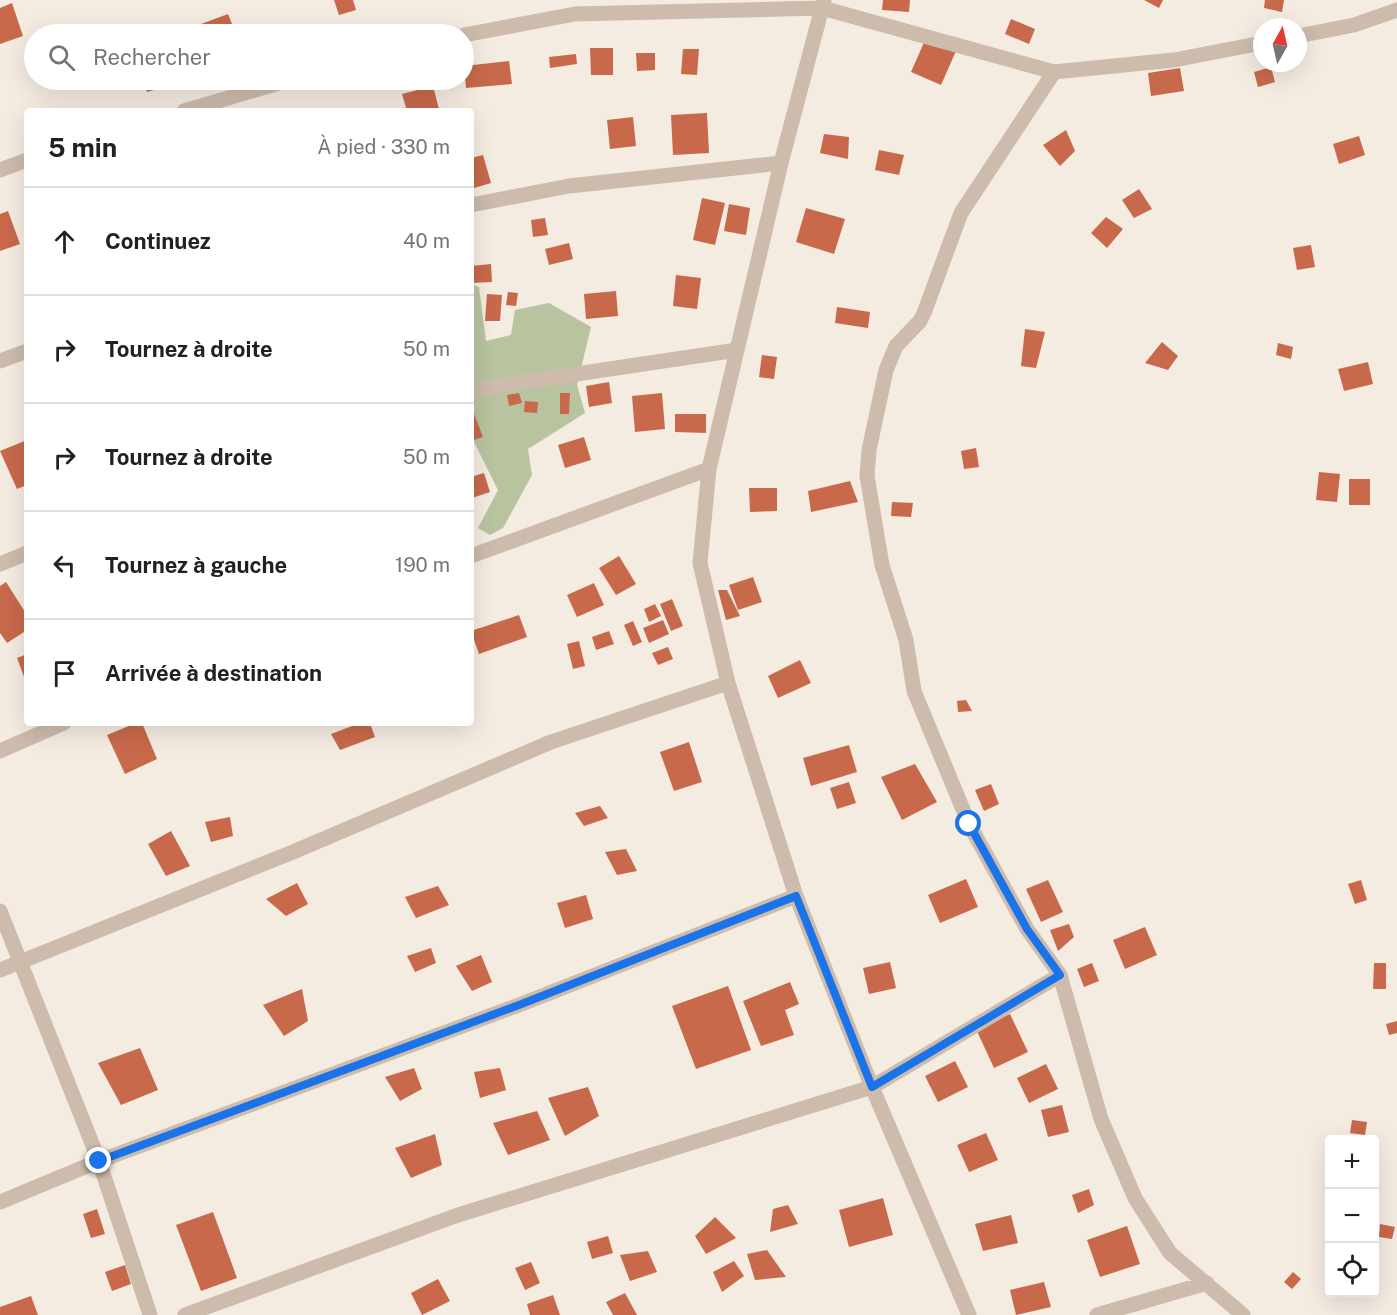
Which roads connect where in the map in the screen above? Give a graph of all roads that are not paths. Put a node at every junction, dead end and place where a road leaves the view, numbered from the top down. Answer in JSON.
{"nodes":[{"id":1,"x":823,"y":4,"type":"edge"},
{"id":2,"x":1397,"y":10,"type":"edge"},
{"id":3,"x":474,"y":33,"type":"edge"},
{"id":4,"x":1307,"y":34,"type":"edge"},
{"id":5,"x":1253,"y":45,"type":"edge"},
{"id":6,"x":1054,"y":72,"type":"junction"},
{"id":7,"x":255,"y":90,"type":"edge"},
{"id":8,"x":194,"y":108,"type":"edge"},
{"id":9,"x":24,"y":161,"type":"edge"},
{"id":10,"x":781,"y":163,"type":"junction"},
{"id":11,"x":0,"y":170,"type":"edge"},
{"id":12,"x":474,"y":204,"type":"edge"},
{"id":13,"x":737,"y":350,"type":"junction"},
{"id":14,"x":24,"y":352,"type":"edge"},
{"id":15,"x":0,"y":361,"type":"edge"},
{"id":16,"x":474,"y":391,"type":"edge"},
{"id":17,"x":709,"y":469,"type":"junction"},
{"id":18,"x":24,"y":553,"type":"edge"},
{"id":19,"x":474,"y":555,"type":"edge"},
{"id":20,"x":0,"y":564,"type":"edge"},
{"id":21,"x":728,"y":683,"type":"junction"},
{"id":22,"x":57,"y":726,"type":"edge"},
{"id":23,"x":0,"y":751,"type":"edge"},
{"id":24,"x":796,"y":896,"type":"junction"},
{"id":25,"x":0,"y":910,"type":"edge"},
{"id":26,"x":21,"y":962,"type":"junction"},
{"id":27,"x":0,"y":970,"type":"edge"},
{"id":28,"x":1060,"y":975,"type":"junction"},
{"id":29,"x":872,"y":1087,"type":"junction"},
{"id":30,"x":99,"y":1161,"type":"junction"},
{"id":31,"x":0,"y":1202,"type":"edge"},
{"id":32,"x":1207,"y":1283,"type":"junction"},
{"id":33,"x":150,"y":1315,"type":"edge"},
{"id":34,"x":185,"y":1315,"type":"edge"},
{"id":35,"x":969,"y":1315,"type":"edge"},
{"id":36,"x":1097,"y":1315,"type":"edge"},
{"id":37,"x":1243,"y":1315,"type":"edge"}],
"edges":[{"from":1,"to":3,"type":"street"},
{"from":1,"to":6,"type":"street"},
{"from":1,"to":10,"type":"street"},
{"from":2,"to":4,"type":"street"},
{"from":5,"to":6,"type":"street"},
{"from":6,"to":28,"type":"street"},
{"from":7,"to":8,"type":"street"},
{"from":9,"to":11,"type":"street"},
{"from":10,"to":12,"type":"street"},
{"from":10,"to":13,"type":"street"},
{"from":13,"to":16,"type":"street"},
{"from":13,"to":17,"type":"street"},
{"from":14,"to":15,"type":"street"},
{"from":17,"to":19,"type":"street"},
{"from":17,"to":21,"type":"street"},
{"from":18,"to":20,"type":"street"},
{"from":21,"to":24,"type":"street"},
{"from":21,"to":26,"type":"street"},
{"from":22,"to":23,"type":"street"},
{"from":24,"to":29,"type":"street"},
{"from":24,"to":30,"type":"street"},
{"from":25,"to":26,"type":"street"},
{"from":26,"to":27,"type":"street"},
{"from":26,"to":30,"type":"street"},
{"from":28,"to":29,"type":"street"},
{"from":28,"to":32,"type":"street"},
{"from":29,"to":34,"type":"street"},
{"from":29,"to":35,"type":"street"},
{"from":30,"to":31,"type":"street"},
{"from":30,"to":33,"type":"street"},
{"from":32,"to":36,"type":"street"},
{"from":32,"to":37,"type":"street"}]}
